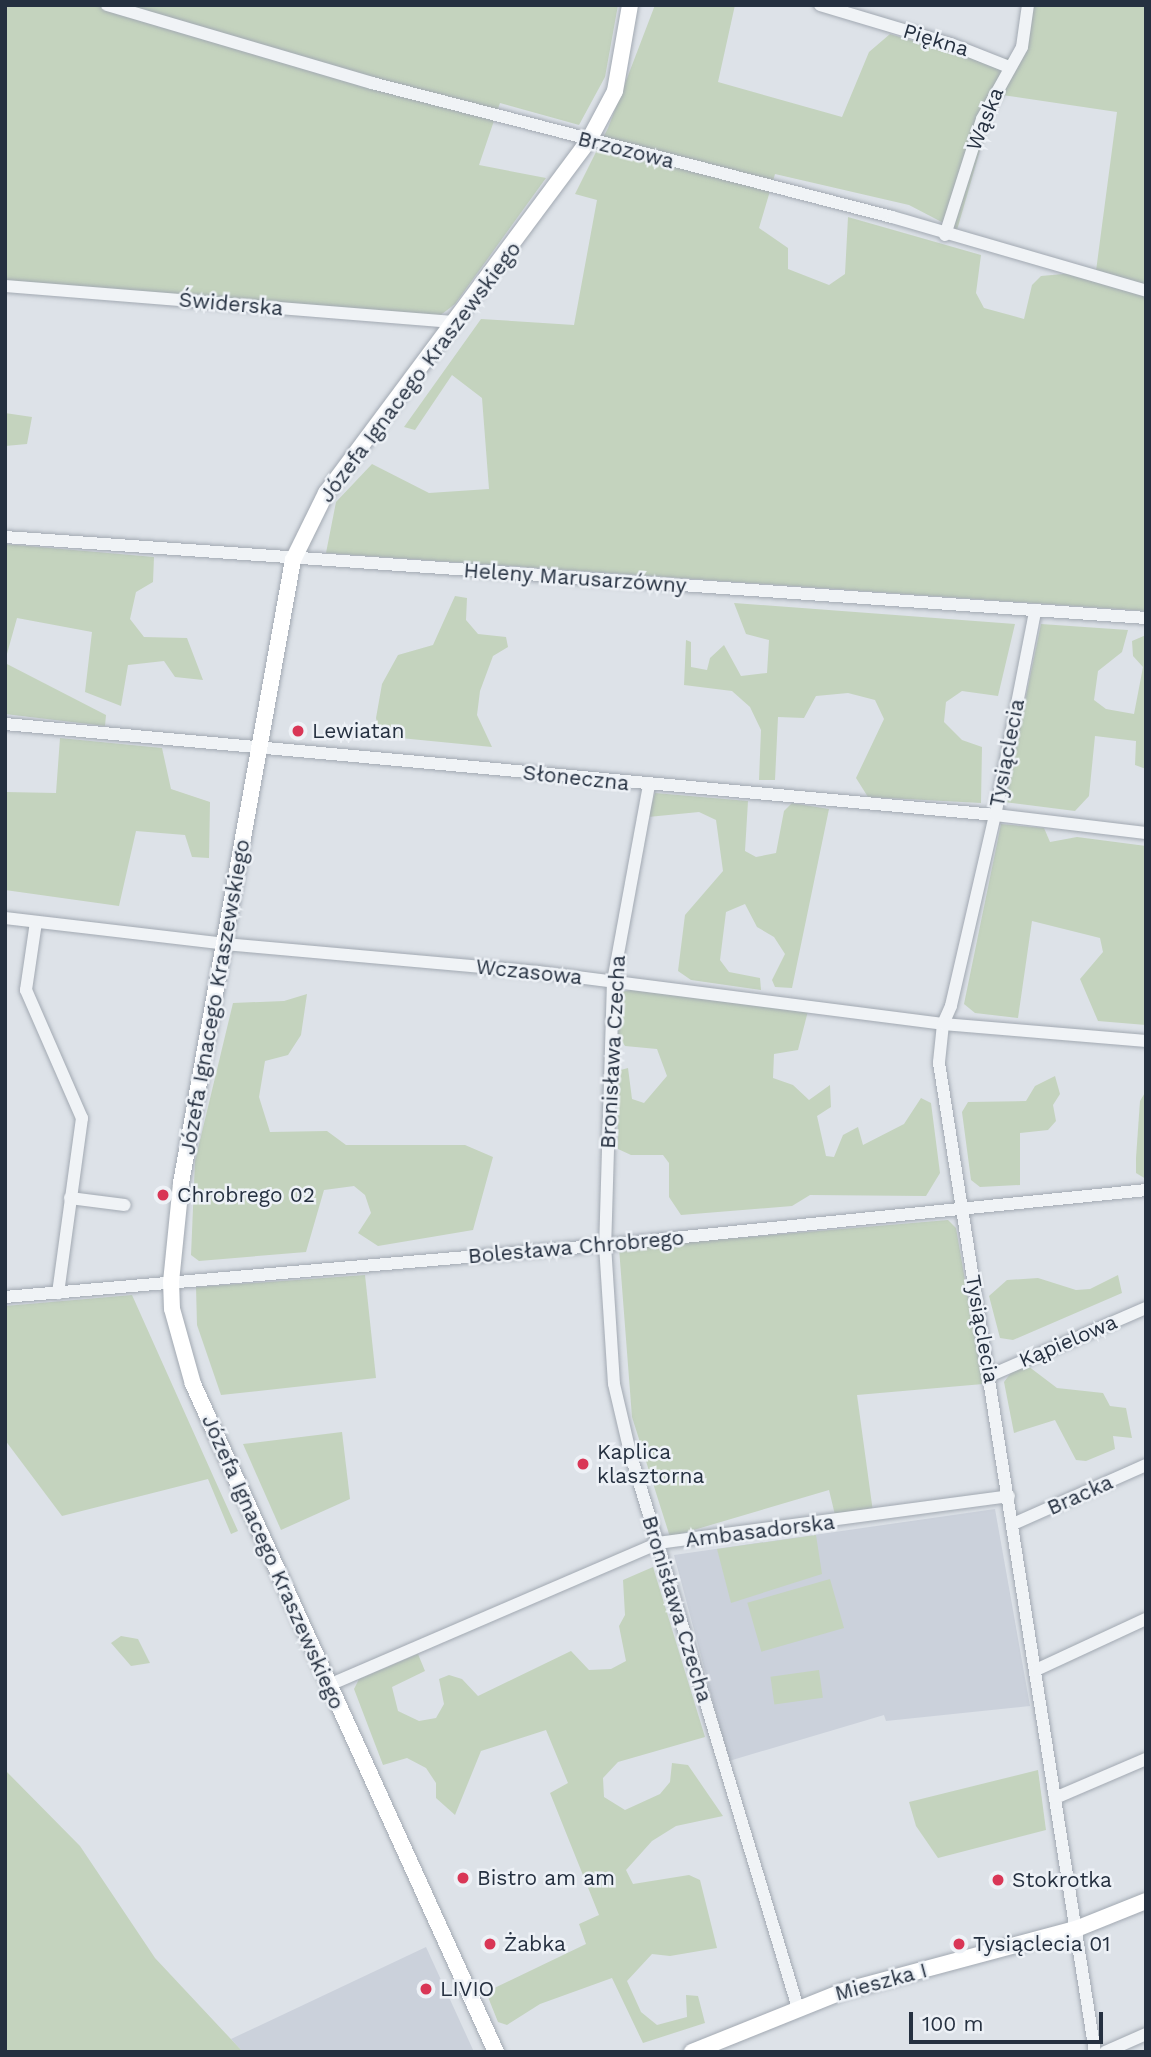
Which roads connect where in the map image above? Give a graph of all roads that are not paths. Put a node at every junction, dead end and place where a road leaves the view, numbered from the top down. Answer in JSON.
{"nodes":[{"id":1,"x":107,"y":5,"type":"edge"},
{"id":2,"x":630,"y":5,"type":"edge"},
{"id":3,"x":820,"y":5,"type":"edge"},
{"id":4,"x":1028,"y":5,"type":"edge"},
{"id":5,"x":1009,"y":66,"type":"junction"},
{"id":6,"x":589,"y":140,"type":"junction"},
{"id":7,"x":945,"y":235,"type":"junction"},
{"id":8,"x":5,"y":286,"type":"edge"},
{"id":9,"x":1146,"y":291,"type":"edge"},
{"id":10,"x":457,"y":323,"type":"junction"},
{"id":11,"x":5,"y":537,"type":"edge"},
{"id":12,"x":293,"y":560,"type":"junction"},
{"id":13,"x":1035,"y":612,"type":"junction"},
{"id":14,"x":1146,"y":618,"type":"edge"},
{"id":15,"x":5,"y":724,"type":"edge"},
{"id":16,"x":260,"y":748,"type":"junction"},
{"id":17,"x":649,"y":785,"type":"junction"},
{"id":18,"x":995,"y":815,"type":"junction"},
{"id":19,"x":1146,"y":833,"type":"edge"},
{"id":20,"x":5,"y":918,"type":"edge"},
{"id":21,"x":36,"y":925,"type":"junction"},
{"id":22,"x":225,"y":944,"type":"junction"},
{"id":23,"x":613,"y":981,"type":"junction"},
{"id":24,"x":943,"y":1024,"type":"junction"},
{"id":25,"x":1146,"y":1041,"type":"edge"},
{"id":26,"x":1146,"y":1190,"type":"edge"},
{"id":27,"x":70,"y":1198,"type":"junction"},
{"id":28,"x":125,"y":1205,"type":"dead end"},
{"id":29,"x":959,"y":1209,"type":"junction"},
{"id":30,"x":605,"y":1245,"type":"junction"},
{"id":31,"x":171,"y":1282,"type":"junction"},
{"id":32,"x":58,"y":1293,"type":"junction"},
{"id":33,"x":5,"y":1297,"type":"edge"},
{"id":34,"x":1146,"y":1308,"type":"edge"},
{"id":35,"x":990,"y":1375,"type":"junction"},
{"id":36,"x":1146,"y":1465,"type":"edge"},
{"id":37,"x":1009,"y":1496,"type":"junction"},
{"id":38,"x":1013,"y":1524,"type":"junction"},
{"id":39,"x":658,"y":1544,"type":"junction"},
{"id":40,"x":1146,"y":1619,"type":"edge"},
{"id":41,"x":1036,"y":1670,"type":"junction"},
{"id":42,"x":329,"y":1685,"type":"junction"},
{"id":43,"x":1146,"y":1759,"type":"edge"},
{"id":44,"x":1055,"y":1798,"type":"junction"},
{"id":45,"x":1146,"y":1901,"type":"edge"},
{"id":46,"x":1076,"y":1929,"type":"junction"},
{"id":47,"x":798,"y":2008,"type":"junction"},
{"id":48,"x":1146,"y":2034,"type":"edge"},
{"id":49,"x":496,"y":2052,"type":"edge"},
{"id":50,"x":692,"y":2052,"type":"edge"},
{"id":51,"x":1095,"y":2052,"type":"edge"},
{"id":52,"x":1105,"y":2052,"type":"edge"}],
"edges":[{"from":1,"to":6,"type":"street","name":"Brzozowa"},
{"from":2,"to":6,"type":"street","name":"Józefa Ignacego Kraszewskiego"},
{"from":3,"to":5,"type":"street","name":"Piękna"},
{"from":4,"to":5,"type":"street","name":"Wąska"},
{"from":5,"to":7,"type":"street","name":"Wąska"},
{"from":6,"to":7,"type":"street","name":"Brzozowa"},
{"from":6,"to":10,"type":"street","name":"Józefa Ignacego Kraszewskiego"},
{"from":7,"to":9,"type":"street","name":"Brzozowa"},
{"from":8,"to":10,"type":"street","name":"Świderska"},
{"from":10,"to":12,"type":"street","name":"Józefa Ignacego Kraszewskiego"},
{"from":11,"to":12,"type":"street","name":"Heleny Marusarzówny"},
{"from":12,"to":13,"type":"street","name":"Heleny Marusarzówny"},
{"from":12,"to":16,"type":"street","name":"Józefa Ignacego Kraszewskiego"},
{"from":13,"to":14,"type":"street","name":"Heleny Marusarzówny"},
{"from":13,"to":18,"type":"street","name":"Tysiąclecia"},
{"from":15,"to":16,"type":"street","name":"Słoneczna"},
{"from":16,"to":17,"type":"street","name":"Słoneczna"},
{"from":16,"to":22,"type":"street","name":"Józefa Ignacego Kraszewskiego"},
{"from":17,"to":18,"type":"street","name":"Słoneczna"},
{"from":17,"to":23,"type":"street","name":"Bronisława Czecha"},
{"from":18,"to":19,"type":"street","name":"Słoneczna"},
{"from":18,"to":24,"type":"street","name":"Tysiąclecia"},
{"from":20,"to":21,"type":"street","name":"Wczasowa"},
{"from":21,"to":22,"type":"street","name":"Wczasowa"},
{"from":21,"to":27,"type":"street"},
{"from":22,"to":23,"type":"street","name":"Wczasowa"},
{"from":22,"to":31,"type":"street","name":"Józefa Ignacego Kraszewskiego"},
{"from":23,"to":24,"type":"street","name":"Wczasowa"},
{"from":23,"to":30,"type":"street","name":"Bronisława Czecha"},
{"from":24,"to":25,"type":"street","name":"Wczasowa"},
{"from":24,"to":29,"type":"street","name":"Tysiąclecia"},
{"from":26,"to":29,"type":"street","name":"Bolesława Chrobrego"},
{"from":27,"to":28,"type":"street"},
{"from":27,"to":32,"type":"street"},
{"from":29,"to":30,"type":"street","name":"Bolesława Chrobrego"},
{"from":29,"to":35,"type":"street","name":"Tysiąclecia"},
{"from":30,"to":31,"type":"street","name":"Bolesława Chrobrego"},
{"from":30,"to":39,"type":"street","name":"Bronisława Czecha"},
{"from":31,"to":32,"type":"street","name":"Bolesława Chrobrego"},
{"from":31,"to":42,"type":"street","name":"Józefa Ignacego Kraszewskiego"},
{"from":32,"to":33,"type":"street","name":"Bolesława Chrobrego"},
{"from":34,"to":35,"type":"street","name":"Kąpielowa"},
{"from":35,"to":37,"type":"street","name":"Tysiąclecia"},
{"from":36,"to":38,"type":"street","name":"Bracka"},
{"from":37,"to":38,"type":"street","name":"Tysiąclecia"},
{"from":37,"to":39,"type":"street","name":"Ambasadorska"},
{"from":38,"to":41,"type":"street","name":"Tysiąclecia"},
{"from":39,"to":42,"type":"street","name":"Ambasadorska"},
{"from":39,"to":47,"type":"street","name":"Bronisława Czecha"},
{"from":40,"to":41,"type":"street"},
{"from":41,"to":44,"type":"street","name":"Tysiąclecia"},
{"from":42,"to":49,"type":"street","name":"Józefa Ignacego Kraszewskiego"},
{"from":43,"to":44,"type":"street"},
{"from":44,"to":46,"type":"street","name":"Tysiąclecia"},
{"from":45,"to":46,"type":"street","name":"Mieszka I"},
{"from":46,"to":47,"type":"street","name":"Mieszka I"},
{"from":46,"to":51,"type":"street","name":"Tysiąclecia"},
{"from":47,"to":50,"type":"street","name":"Mieszka I"},
{"from":48,"to":52,"type":"street"}]}
